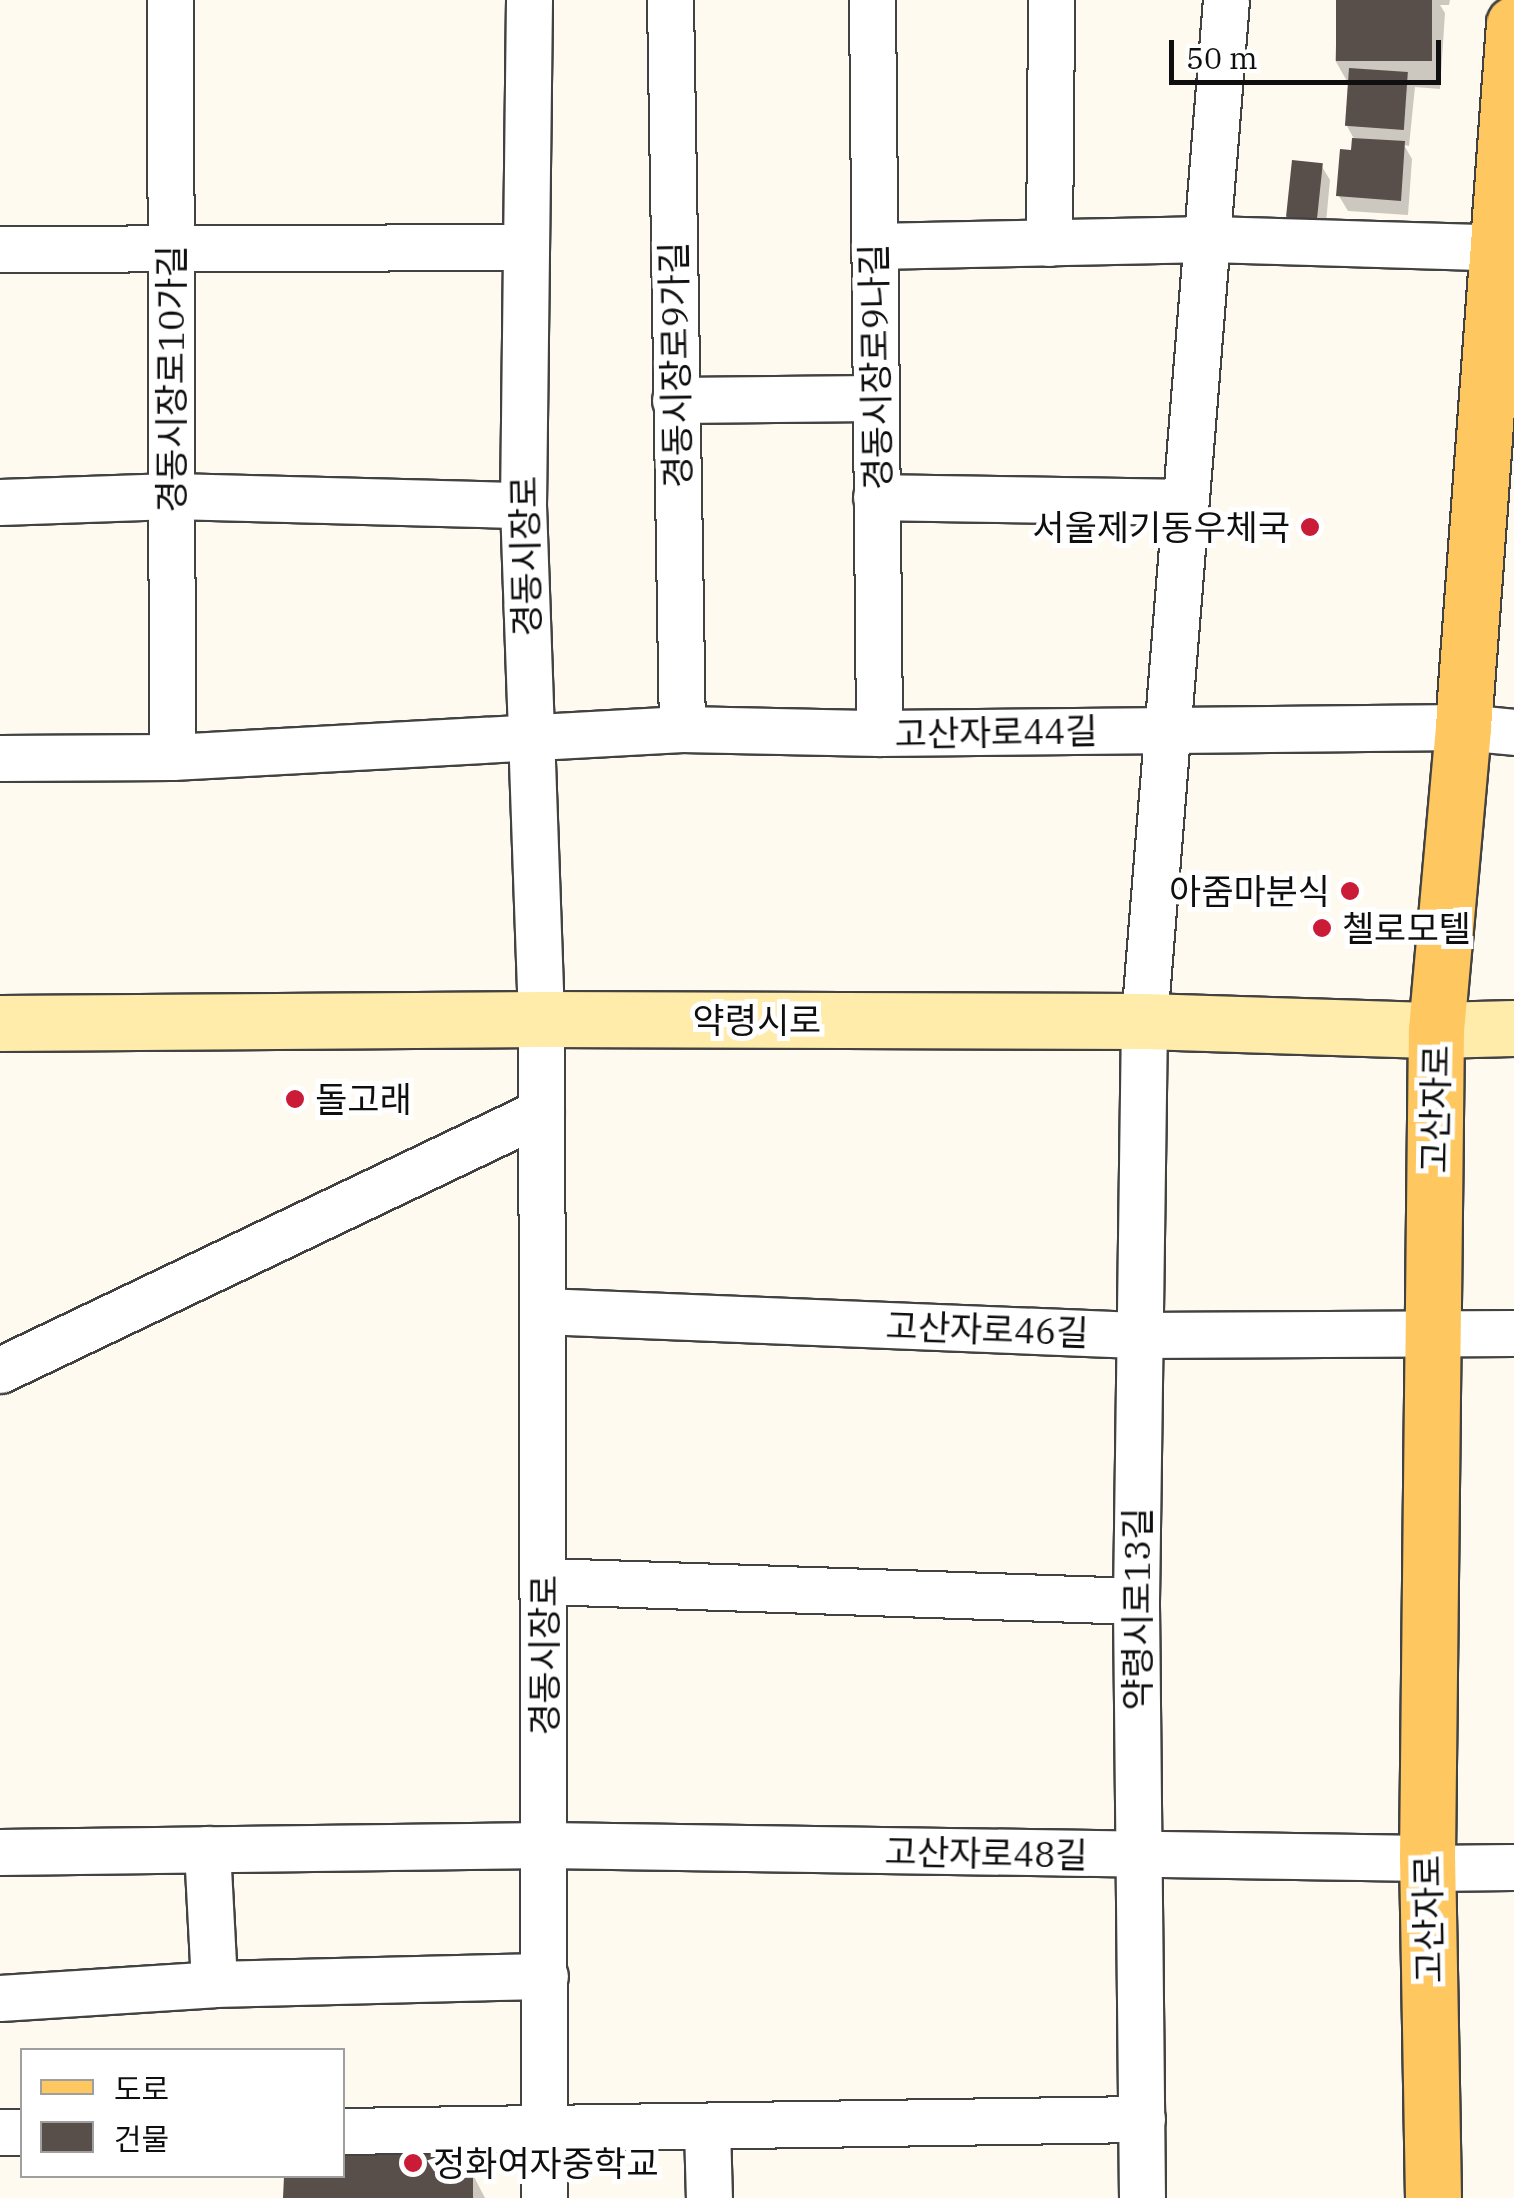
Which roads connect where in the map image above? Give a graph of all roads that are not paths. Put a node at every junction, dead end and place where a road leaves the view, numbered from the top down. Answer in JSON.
{"nodes":[{"id":1,"x":170,"y":0,"type":"edge"},
{"id":2,"x":529,"y":0,"type":"edge"},
{"id":3,"x":670,"y":0,"type":"edge"},
{"id":4,"x":872,"y":0,"type":"edge"},
{"id":5,"x":1050,"y":0,"type":"edge"},
{"id":6,"x":1226,"y":0,"type":"edge"},
{"id":7,"x":1514,"y":24,"type":"edge"},
{"id":8,"x":1209,"y":239,"type":"junction"},
{"id":9,"x":1050,"y":242,"type":"junction"},
{"id":10,"x":526,"y":246,"type":"junction"},
{"id":11,"x":874,"y":246,"type":"junction"},
{"id":12,"x":1504,"y":247,"type":"edge"},
{"id":13,"x":0,"y":248,"type":"edge"},
{"id":14,"x":171,"y":248,"type":"junction"},
{"id":15,"x":875,"y":398,"type":"junction"},
{"id":16,"x":675,"y":400,"type":"junction"},
{"id":17,"x":172,"y":496,"type":"junction"},
{"id":18,"x":876,"y":497,"type":"junction"},
{"id":19,"x":0,"y":502,"type":"edge"},
{"id":20,"x":1184,"y":502,"type":"junction"},
{"id":21,"x":523,"y":506,"type":"junction"},
{"id":22,"x":682,"y":729,"type":"junction"},
{"id":23,"x":1165,"y":730,"type":"junction"},
{"id":24,"x":1489,"y":730,"type":"edge"},
{"id":25,"x":879,"y":733,"type":"junction"},
{"id":26,"x":529,"y":735,"type":"junction"},
{"id":27,"x":0,"y":758,"type":"edge"},
{"id":28,"x":172,"y":758,"type":"junction"},
{"id":29,"x":541,"y":1019,"type":"junction"},
{"id":30,"x":1144,"y":1021,"type":"junction"},
{"id":31,"x":0,"y":1024,"type":"edge"},
{"id":32,"x":1514,"y":1028,"type":"edge"},
{"id":33,"x":1436,"y":1030,"type":"junction"},
{"id":34,"x":542,"y":1112,"type":"junction"},
{"id":35,"x":542,"y":1310,"type":"junction"},
{"id":36,"x":1514,"y":1333,"type":"edge"},
{"id":37,"x":1432,"y":1334,"type":"junction"},
{"id":38,"x":1137,"y":1335,"type":"junction"},
{"id":39,"x":0,"y":1370,"type":"edge"},
{"id":40,"x":544,"y":1581,"type":"junction"},
{"id":41,"x":1136,"y":1601,"type":"junction"},
{"id":42,"x":545,"y":1846,"type":"junction"},
{"id":43,"x":207,"y":1849,"type":"junction"},
{"id":44,"x":0,"y":1852,"type":"edge"},
{"id":45,"x":1140,"y":1855,"type":"junction"},
{"id":46,"x":1427,"y":1863,"type":"junction"},
{"id":47,"x":1514,"y":1866,"type":"edge"},
{"id":48,"x":546,"y":1976,"type":"junction"},
{"id":49,"x":214,"y":1984,"type":"junction"},
{"id":50,"x":0,"y":1998,"type":"edge"},
{"id":51,"x":1142,"y":2118,"type":"junction"},
{"id":52,"x":707,"y":2128,"type":"junction"},
{"id":53,"x":544,"y":2131,"type":"junction"},
{"id":54,"x":345,"y":2132,"type":"edge"},
{"id":55,"x":544,"y":2198,"type":"edge"},
{"id":56,"x":709,"y":2198,"type":"edge"},
{"id":57,"x":1142,"y":2198,"type":"edge"},
{"id":58,"x":1433,"y":2198,"type":"edge"}],
"edges":[{"from":1,"to":14,"type":"street","name":"경동시장로10가길"},
{"from":2,"to":10,"type":"street","name":"경동시장로"},
{"from":3,"to":16,"type":"street","name":"경동시장로9가길"},
{"from":4,"to":11,"type":"street","name":"경동시장로9나길"},
{"from":5,"to":9,"type":"street"},
{"from":6,"to":8,"type":"street","name":"약령시로13길"},
{"from":7,"to":12,"type":"main road","name":"고산자로"},
{"from":8,"to":9,"type":"street"},
{"from":8,"to":12,"type":"street"},
{"from":8,"to":20,"type":"street","name":"약령시로13길"},
{"from":9,"to":11,"type":"street"},
{"from":10,"to":14,"type":"street"},
{"from":10,"to":21,"type":"street","name":"경동시장로"},
{"from":11,"to":15,"type":"street","name":"경동시장로9나길"},
{"from":12,"to":24,"type":"main road","name":"고산자로"},
{"from":13,"to":14,"type":"street"},
{"from":14,"to":17,"type":"street","name":"경동시장로10가길"},
{"from":15,"to":16,"type":"street"},
{"from":15,"to":18,"type":"street","name":"경동시장로9나길"},
{"from":16,"to":22,"type":"street","name":"경동시장로9가길"},
{"from":17,"to":19,"type":"street"},
{"from":17,"to":21,"type":"street"},
{"from":17,"to":28,"type":"street","name":"경동시장로10가길"},
{"from":18,"to":20,"type":"street"},
{"from":18,"to":25,"type":"street","name":"경동시장로9나길"},
{"from":20,"to":23,"type":"street","name":"약령시로13길"},
{"from":21,"to":26,"type":"street","name":"경동시장로"},
{"from":22,"to":25,"type":"street","name":"고산자로44길"},
{"from":22,"to":26,"type":"street","name":"고산자로44길"},
{"from":23,"to":24,"type":"street","name":"고산자로44길"},
{"from":23,"to":25,"type":"street","name":"고산자로44길"},
{"from":23,"to":30,"type":"street","name":"약령시로13길"},
{"from":24,"to":33,"type":"main road","name":"고산자로"},
{"from":26,"to":28,"type":"street","name":"고산자로44길"},
{"from":26,"to":29,"type":"street","name":"경동시장로"},
{"from":27,"to":28,"type":"street","name":"고산자로44길"},
{"from":29,"to":30,"type":"main road","name":"약령시로"},
{"from":29,"to":31,"type":"main road","name":"약령시로"},
{"from":29,"to":34,"type":"street","name":"경동시장로"},
{"from":30,"to":33,"type":"main road","name":"약령시로"},
{"from":30,"to":38,"type":"street","name":"약령시로13길"},
{"from":32,"to":33,"type":"main road","name":"약령시로"},
{"from":33,"to":37,"type":"main road","name":"고산자로"},
{"from":34,"to":35,"type":"street","name":"경동시장로"},
{"from":34,"to":39,"type":"street"},
{"from":35,"to":38,"type":"street","name":"고산자로46길"},
{"from":35,"to":40,"type":"street","name":"경동시장로"},
{"from":36,"to":37,"type":"street","name":"고산자로46길"},
{"from":37,"to":38,"type":"street","name":"고산자로46길"},
{"from":37,"to":46,"type":"main road","name":"고산자로"},
{"from":38,"to":41,"type":"street","name":"약령시로13길"},
{"from":40,"to":41,"type":"street"},
{"from":40,"to":42,"type":"street","name":"경동시장로"},
{"from":41,"to":45,"type":"street","name":"약령시로13길"},
{"from":42,"to":43,"type":"street","name":"고산자로48길"},
{"from":42,"to":45,"type":"street","name":"고산자로48길"},
{"from":42,"to":48,"type":"street","name":"경동시장로"},
{"from":43,"to":44,"type":"street","name":"고산자로48길"},
{"from":43,"to":49,"type":"street"},
{"from":45,"to":46,"type":"street","name":"고산자로48길"},
{"from":45,"to":51,"type":"street","name":"약령시로13길"},
{"from":46,"to":47,"type":"street","name":"고산자로48길"},
{"from":46,"to":58,"type":"main road","name":"고산자로"},
{"from":48,"to":49,"type":"street"},
{"from":48,"to":53,"type":"street","name":"경동시장로"},
{"from":49,"to":50,"type":"street"},
{"from":51,"to":52,"type":"street"},
{"from":51,"to":57,"type":"street","name":"약령시로13길"},
{"from":52,"to":53,"type":"street"},
{"from":52,"to":56,"type":"street"},
{"from":53,"to":54,"type":"street"},
{"from":53,"to":55,"type":"street","name":"경동시장로"}]}
